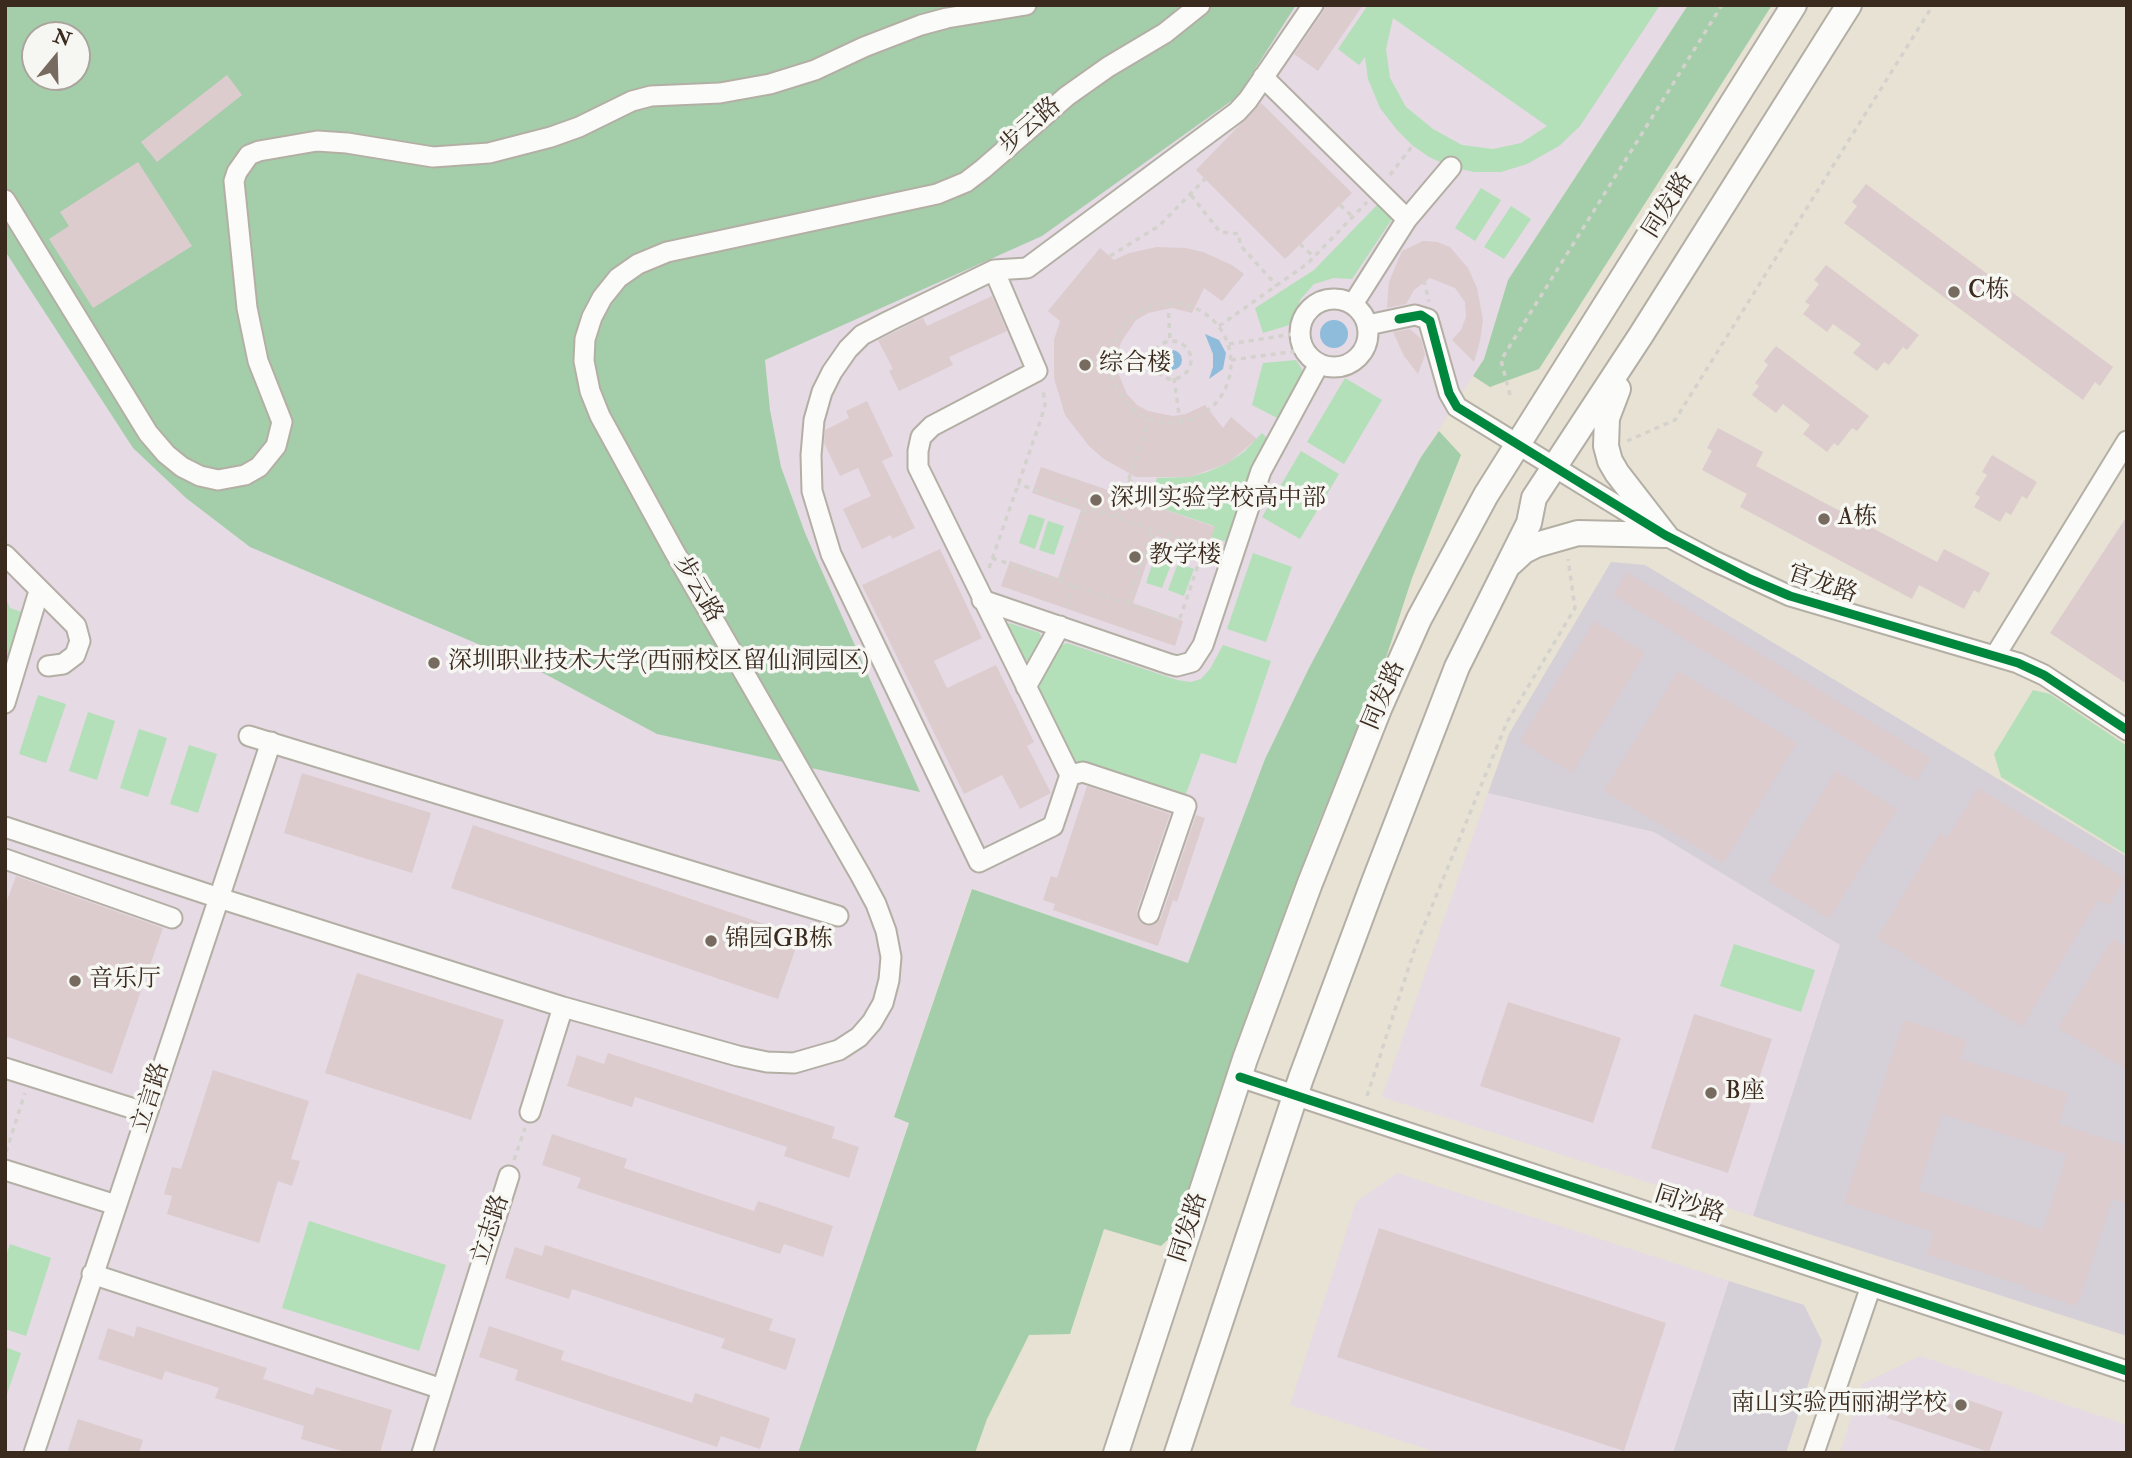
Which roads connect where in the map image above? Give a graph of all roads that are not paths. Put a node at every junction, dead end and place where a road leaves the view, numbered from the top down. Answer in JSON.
{"nodes":[{"id":1,"x":1026,"y":5,"type":"edge"},
{"id":2,"x":1200,"y":5,"type":"edge"},
{"id":3,"x":1313,"y":5,"type":"edge"},
{"id":4,"x":1794,"y":5,"type":"edge"},
{"id":5,"x":1849,"y":5,"type":"edge"},
{"id":6,"x":1263,"y":77,"type":"junction"},
{"id":7,"x":1451,"y":167,"type":"dead end"},
{"id":8,"x":5,"y":200,"type":"edge"},
{"id":9,"x":1407,"y":219,"type":"junction"},
{"id":10,"x":994,"y":270,"type":"junction"},
{"id":11,"x":1353,"y":304,"type":"junction"},
{"id":12,"x":1368,"y":325,"type":"junction"},
{"id":13,"x":1641,"y":335,"type":"junction"},
{"id":14,"x":1319,"y":363,"type":"junction"},
{"id":15,"x":2127,"y":440,"type":"edge"},
{"id":16,"x":1518,"y":445,"type":"junction"},
{"id":17,"x":1554,"y":467,"type":"junction"},
{"id":18,"x":1665,"y":535,"type":"junction"},
{"id":19,"x":5,"y":555,"type":"edge"},
{"id":20,"x":1504,"y":572,"type":"junction"},
{"id":21,"x":39,"y":591,"type":"junction"},
{"id":22,"x":981,"y":598,"type":"junction"},
{"id":23,"x":1060,"y":626,"type":"junction"},
{"id":24,"x":1995,"y":656,"type":"junction"},
{"id":25,"x":48,"y":666,"type":"dead end"},
{"id":26,"x":1026,"y":687,"type":"junction"},
{"id":27,"x":5,"y":703,"type":"edge"},
{"id":28,"x":2127,"y":730,"type":"edge"},
{"id":29,"x":249,"y":736,"type":"dead end"},
{"id":30,"x":271,"y":743,"type":"junction"},
{"id":31,"x":1070,"y":775,"type":"junction"},
{"id":32,"x":5,"y":827,"type":"edge"},
{"id":33,"x":5,"y":859,"type":"edge"},
{"id":34,"x":219,"y":898,"type":"junction"},
{"id":35,"x":1149,"y":914,"type":"dead end"},
{"id":36,"x":838,"y":916,"type":"dead end"},
{"id":37,"x":172,"y":918,"type":"dead end"},
{"id":38,"x":563,"y":1007,"type":"junction"},
{"id":39,"x":5,"y":1068,"type":"edge"},
{"id":40,"x":1240,"y":1077,"type":"junction"},
{"id":41,"x":1295,"y":1095,"type":"junction"},
{"id":42,"x":530,"y":1112,"type":"road end"},
{"id":43,"x":147,"y":1113,"type":"junction"},
{"id":44,"x":5,"y":1170,"type":"edge"},
{"id":45,"x":509,"y":1176,"type":"road end"},
{"id":46,"x":116,"y":1205,"type":"junction"},
{"id":47,"x":92,"y":1274,"type":"junction"},
{"id":48,"x":1871,"y":1286,"type":"junction"},
{"id":49,"x":2127,"y":1371,"type":"edge"},
{"id":50,"x":442,"y":1388,"type":"junction"},
{"id":51,"x":34,"y":1453,"type":"edge"},
{"id":52,"x":422,"y":1453,"type":"edge"},
{"id":53,"x":1116,"y":1453,"type":"edge"},
{"id":54,"x":1177,"y":1453,"type":"edge"},
{"id":55,"x":1814,"y":1453,"type":"edge"}],
"edges":[{"from":1,"to":8,"type":"street"},
{"from":2,"to":38,"type":"street","name":"步云路"},
{"from":3,"to":6,"type":"street"},
{"from":4,"to":16,"type":"main road","name":"同发路"},
{"from":5,"to":13,"type":"main road","name":"同发路"},
{"from":6,"to":9,"type":"street"},
{"from":6,"to":10,"type":"street"},
{"from":7,"to":9,"type":"street"},
{"from":9,"to":11,"type":"street"},
{"from":10,"to":22,"type":"street"},
{"from":10,"to":31,"type":"street"},
{"from":11,"to":12,"type":"street"},
{"from":11,"to":14,"type":"street"},
{"from":12,"to":14,"type":"street"},
{"from":12,"to":16,"type":"street","name":"官龙路"},
{"from":13,"to":17,"type":"main road","name":"同发路"},
{"from":13,"to":18,"type":"main road"},
{"from":14,"to":23,"type":"street"},
{"from":15,"to":24,"type":"street"},
{"from":16,"to":17,"type":"street","name":"官龙路"},
{"from":16,"to":40,"type":"main road","name":"同发路"},
{"from":17,"to":18,"type":"street","name":"官龙路"},
{"from":17,"to":20,"type":"main road","name":"同发路"},
{"from":18,"to":20,"type":"main road"},
{"from":18,"to":24,"type":"street","name":"官龙路"},
{"from":19,"to":21,"type":"street"},
{"from":20,"to":41,"type":"main road","name":"同发路"},
{"from":21,"to":25,"type":"street"},
{"from":21,"to":27,"type":"street"},
{"from":22,"to":23,"type":"street"},
{"from":22,"to":26,"type":"street"},
{"from":23,"to":26,"type":"street"},
{"from":24,"to":28,"type":"street","name":"官龙路"},
{"from":26,"to":31,"type":"street"},
{"from":29,"to":30,"type":"street"},
{"from":30,"to":34,"type":"street","name":"立言路"},
{"from":30,"to":36,"type":"street"},
{"from":31,"to":35,"type":"street"},
{"from":32,"to":34,"type":"street","name":"步云路"},
{"from":33,"to":37,"type":"street"},
{"from":34,"to":38,"type":"street","name":"步云路"},
{"from":34,"to":43,"type":"street","name":"立言路"},
{"from":38,"to":42,"type":"street"},
{"from":39,"to":43,"type":"street"},
{"from":40,"to":41,"type":"street","name":"同沙路"},
{"from":40,"to":53,"type":"main road","name":"同发路"},
{"from":41,"to":48,"type":"street","name":"同沙路"},
{"from":41,"to":54,"type":"main road","name":"同发路"},
{"from":43,"to":46,"type":"street","name":"立言路"},
{"from":44,"to":46,"type":"street"},
{"from":45,"to":50,"type":"street","name":"立志路"},
{"from":46,"to":47,"type":"street","name":"立言路"},
{"from":47,"to":50,"type":"street"},
{"from":47,"to":51,"type":"street","name":"立言路"},
{"from":48,"to":49,"type":"street","name":"同沙路"},
{"from":48,"to":55,"type":"street"},
{"from":50,"to":52,"type":"street","name":"立志路"}]}
